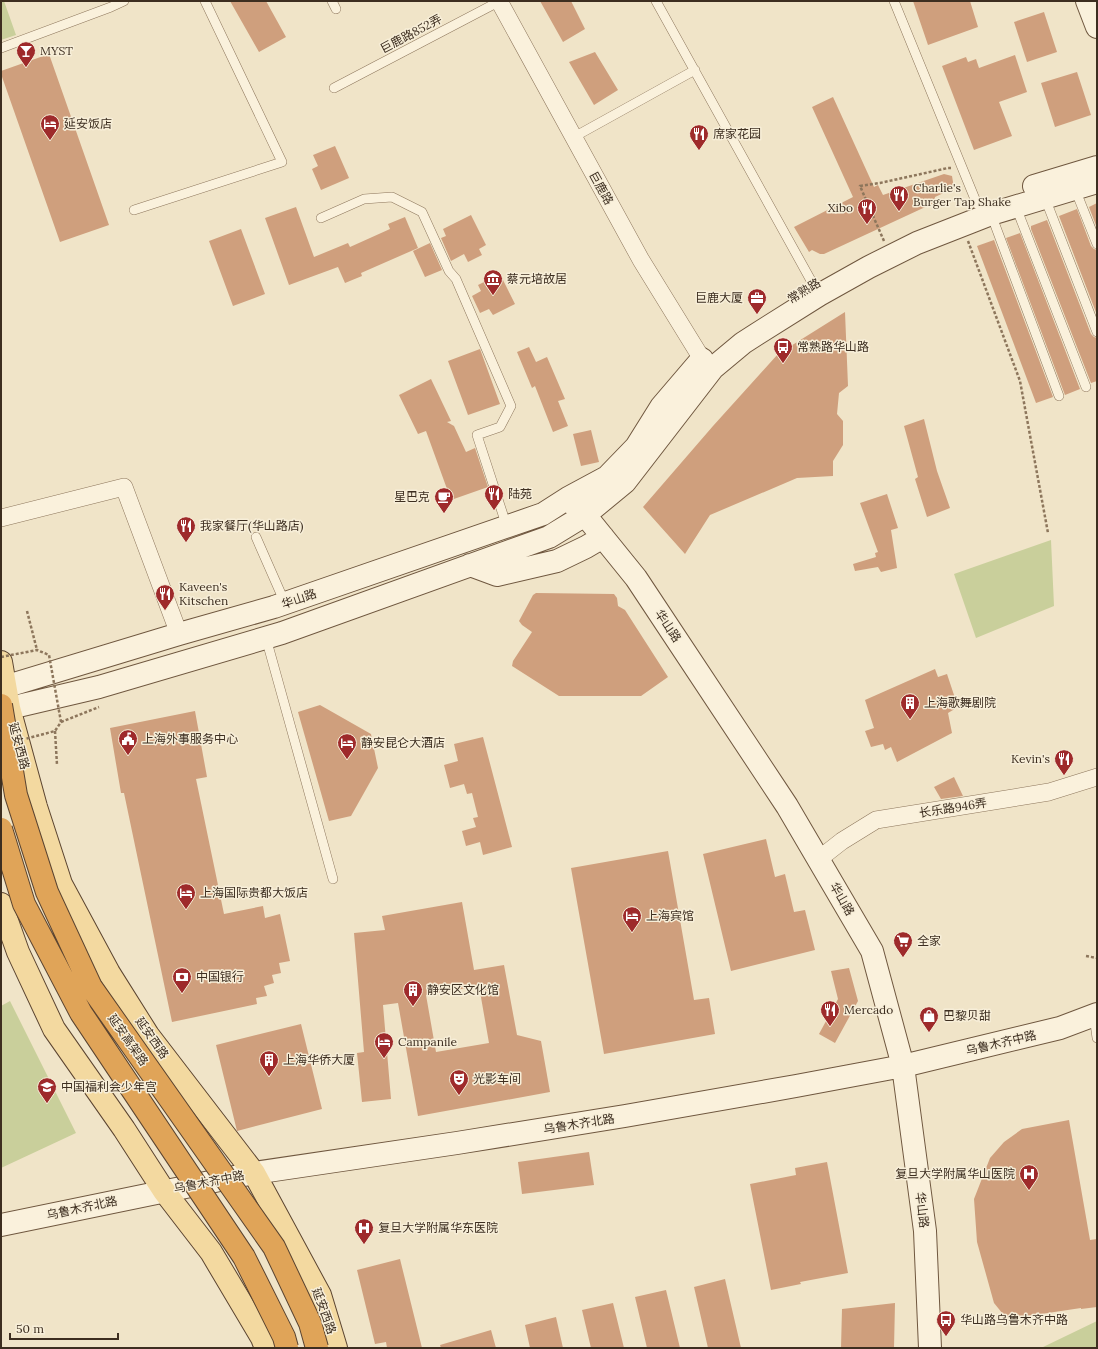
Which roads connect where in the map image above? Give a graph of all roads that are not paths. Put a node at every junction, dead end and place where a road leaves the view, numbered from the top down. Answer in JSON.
{"nodes":[{"id":1,"x":124,"y":1,"type":"edge"},
{"id":2,"x":205,"y":1,"type":"edge"},
{"id":3,"x":499,"y":1,"type":"edge"},
{"id":4,"x":656,"y":1,"type":"edge"},
{"id":5,"x":894,"y":1,"type":"edge"},
{"id":6,"x":1087,"y":1,"type":"edge"},
{"id":7,"x":1097,"y":27,"type":"edge"},
{"id":8,"x":1,"y":48,"type":"edge"},
{"id":9,"x":694,"y":70,"type":"junction"},
{"id":10,"x":334,"y":88,"type":"dead end"},
{"id":11,"x":574,"y":137,"type":"junction"},
{"id":12,"x":1097,"y":167,"type":"edge"},
{"id":13,"x":1097,"y":182,"type":"edge"},
{"id":14,"x":1075,"y":189,"type":"junction"},
{"id":15,"x":1045,"y":198,"type":"junction"},
{"id":16,"x":1016,"y":207,"type":"junction"},
{"id":17,"x":984,"y":209,"type":"junction"},
{"id":18,"x":134,"y":210,"type":"dead end"},
{"id":19,"x":321,"y":218,"type":"dead end"},
{"id":20,"x":1097,"y":244,"type":"edge"},
{"id":21,"x":816,"y":290,"type":"junction"},
{"id":22,"x":1097,"y":332,"type":"edge"},
{"id":23,"x":757,"y":334,"type":"junction"},
{"id":24,"x":708,"y":364,"type":"junction"},
{"id":25,"x":1086,"y":387,"type":"dead end"},
{"id":26,"x":1059,"y":396,"type":"dead end"},
{"id":27,"x":568,"y":498,"type":"junction"},
{"id":28,"x":585,"y":515,"type":"junction"},
{"id":29,"x":1,"y":518,"type":"edge"},
{"id":30,"x":507,"y":527,"type":"junction"},
{"id":31,"x":256,"y":537,"type":"dead end"},
{"id":32,"x":603,"y":537,"type":"junction"},
{"id":33,"x":470,"y":565,"type":"junction"},
{"id":34,"x":285,"y":604,"type":"junction"},
{"id":35,"x":179,"y":634,"type":"junction"},
{"id":36,"x":266,"y":638,"type":"junction"},
{"id":37,"x":1,"y":662,"type":"edge"},
{"id":38,"x":3,"y":700,"type":"edge"},
{"id":39,"x":1097,"y":777,"type":"edge"},
{"id":40,"x":1,"y":829,"type":"edge"},
{"id":41,"x":819,"y":859,"type":"junction"},
{"id":42,"x":333,"y":879,"type":"dead end"},
{"id":43,"x":1,"y":904,"type":"edge"},
{"id":44,"x":1095,"y":1015,"type":"edge"},
{"id":45,"x":1097,"y":1038,"type":"edge"},
{"id":46,"x":903,"y":1066,"type":"junction"},
{"id":47,"x":254,"y":1173,"type":"junction"},
{"id":48,"x":164,"y":1191,"type":"junction"},
{"id":49,"x":1,"y":1225,"type":"edge"},
{"id":50,"x":266,"y":1348,"type":"edge"},
{"id":51,"x":288,"y":1348,"type":"edge"},
{"id":52,"x":317,"y":1348,"type":"edge"},
{"id":53,"x":336,"y":1348,"type":"edge"},
{"id":54,"x":930,"y":1348,"type":"edge"}],
"edges":[{"from":1,"to":8,"type":"lane"},
{"from":2,"to":18,"type":"lane"},
{"from":3,"to":10,"type":"lane","name":"巨鹿路852弄"},
{"from":3,"to":11,"type":"street","name":"巨鹿路"},
{"from":4,"to":9,"type":"lane"},
{"from":5,"to":17,"type":"lane"},
{"from":6,"to":7,"type":"main road"},
{"from":9,"to":11,"type":"lane"},
{"from":9,"to":21,"type":"lane"},
{"from":11,"to":24,"type":"street","name":"巨鹿路"},
{"from":12,"to":17,"type":"main road","name":"常熟路"},
{"from":13,"to":14,"type":"main road","name":"常熟路"},
{"from":14,"to":15,"type":"main road","name":"常熟路"},
{"from":14,"to":20,"type":"lane"},
{"from":15,"to":16,"type":"main road","name":"常熟路"},
{"from":15,"to":22,"type":"lane"},
{"from":16,"to":17,"type":"main road","name":"常熟路"},
{"from":16,"to":25,"type":"lane"},
{"from":17,"to":21,"type":"main road","name":"常熟路"},
{"from":17,"to":21,"type":"main road","name":"常熟路"},
{"from":17,"to":26,"type":"lane"},
{"from":19,"to":30,"type":"lane"},
{"from":21,"to":23,"type":"main road","name":"常熟路"},
{"from":21,"to":24,"type":"main road","name":"常熟路"},
{"from":23,"to":24,"type":"main road","name":"常熟路"},
{"from":23,"to":28,"type":"main road","name":"常熟路"},
{"from":24,"to":27,"type":"main road","name":"常熟路"},
{"from":24,"to":28,"type":"main road","name":"常熟路"},
{"from":27,"to":28,"type":"main road","name":"华山路"},
{"from":27,"to":30,"type":"main road","name":"华山路"},
{"from":28,"to":32,"type":"main road","name":"华山路"},
{"from":28,"to":33,"type":"main road"},
{"from":29,"to":35,"type":"street"},
{"from":30,"to":34,"type":"main road","name":"华山路"},
{"from":31,"to":34,"type":"lane"},
{"from":32,"to":33,"type":"main road"},
{"from":32,"to":41,"type":"main road","name":"华山路"},
{"from":33,"to":36,"type":"main road"},
{"from":34,"to":35,"type":"main road","name":"华山路"},
{"from":35,"to":38,"type":"main road","name":"华山路"},
{"from":36,"to":38,"type":"main road"},
{"from":36,"to":42,"type":"lane"},
{"from":37,"to":38,"type":"main road","name":"延安西路"},
{"from":38,"to":47,"type":"main road","name":"延安西路"},
{"from":38,"to":52,"type":"highway","name":"延安高架路","bridge":true},
{"from":39,"to":41,"type":"street","name":"长乐路946弄"},
{"from":40,"to":51,"type":"highway","name":"延安高架路","bridge":true},
{"from":41,"to":46,"type":"main road","name":"华山路"},
{"from":43,"to":48,"type":"main road"},
{"from":44,"to":45,"type":"lane"},
{"from":44,"to":46,"type":"main road","name":"乌鲁木齐中路"},
{"from":46,"to":47,"type":"main road","name":"乌鲁木齐北路"},
{"from":46,"to":54,"type":"main road","name":"华山路"},
{"from":47,"to":48,"type":"main road","name":"乌鲁木齐中路"},
{"from":47,"to":53,"type":"main road","name":"延安西路"},
{"from":48,"to":49,"type":"main road","name":"乌鲁木齐北路"},
{"from":48,"to":50,"type":"main road"}]}
